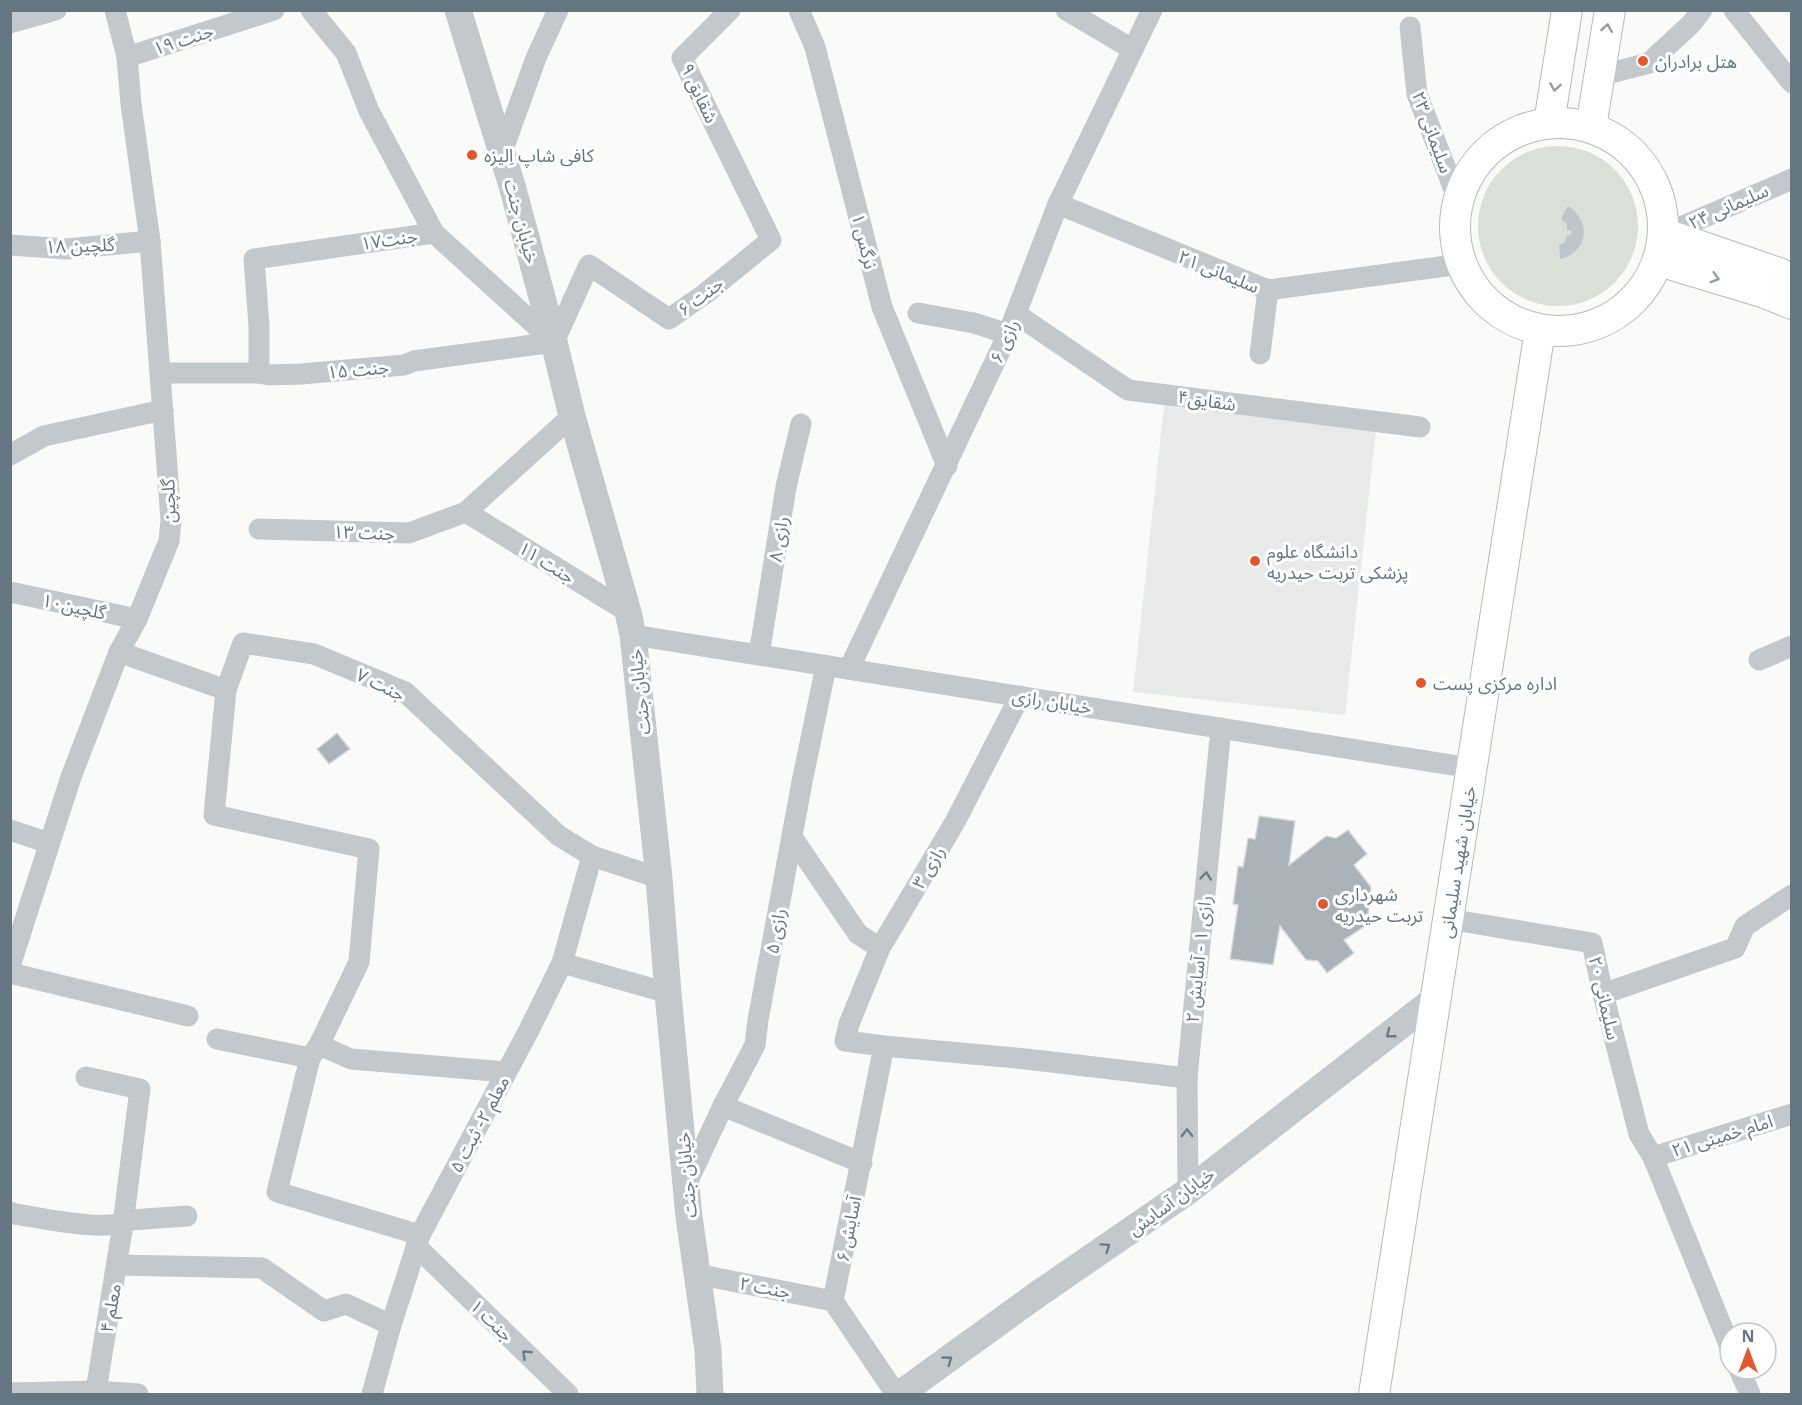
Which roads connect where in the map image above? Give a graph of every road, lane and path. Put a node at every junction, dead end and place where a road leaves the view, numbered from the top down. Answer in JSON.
{"nodes":[{"id":1,"x":56,"y":10,"type":"edge"},
{"id":2,"x":115,"y":10,"type":"edge"},
{"id":3,"x":274,"y":10,"type":"edge"},
{"id":4,"x":310,"y":10,"type":"edge"},
{"id":5,"x":458,"y":10,"type":"edge"},
{"id":6,"x":558,"y":10,"type":"edge"},
{"id":7,"x":730,"y":10,"type":"edge"},
{"id":8,"x":799,"y":10,"type":"edge"},
{"id":9,"x":1066,"y":10,"type":"edge"},
{"id":10,"x":1152,"y":10,"type":"edge"},
{"id":11,"x":1567,"y":10,"type":"edge"},
{"id":12,"x":1610,"y":10,"type":"edge"},
{"id":13,"x":1702,"y":10,"type":"edge"},
{"id":14,"x":1734,"y":10,"type":"edge"},
{"id":15,"x":10,"y":23,"type":"edge"},
{"id":16,"x":1410,"y":27,"type":"dead end"},
{"id":17,"x":1132,"y":49,"type":"junction"},
{"id":18,"x":126,"y":57,"type":"junction"},
{"id":19,"x":1599,"y":76,"type":"junction"},
{"id":20,"x":1791,"y":83,"type":"edge"},
{"id":21,"x":1550,"y":123,"type":"junction"},
{"id":22,"x":1591,"y":127,"type":"junction"},
{"id":23,"x":502,"y":152,"type":"junction"},
{"id":24,"x":730,"y":155,"type":"joint"},
{"id":25,"x":1791,"y":178,"type":"edge"},
{"id":26,"x":1458,"y":200,"type":"junction"},
{"id":27,"x":1058,"y":204,"type":"junction"},
{"id":28,"x":434,"y":233,"type":"junction"},
{"id":29,"x":150,"y":242,"type":"junction"},
{"id":30,"x":10,"y":245,"type":"edge"},
{"id":31,"x":1662,"y":248,"type":"junction"},
{"id":32,"x":1461,"y":264,"type":"junction"},
{"id":33,"x":1791,"y":279,"type":"edge"},
{"id":34,"x":1268,"y":290,"type":"junction"},
{"id":35,"x":1791,"y":304,"type":"edge"},
{"id":36,"x":918,"y":313,"type":"dead end"},
{"id":37,"x":1012,"y":324,"type":"junction"},
{"id":38,"x":1540,"y":330,"type":"junction"},
{"id":39,"x":554,"y":342,"type":"junction"},
{"id":40,"x":1260,"y":354,"type":"dead end"},
{"id":41,"x":161,"y":373,"type":"junction"},
{"id":42,"x":259,"y":373,"type":"junction"},
{"id":43,"x":163,"y":410,"type":"junction"},
{"id":44,"x":572,"y":416,"type":"junction"},
{"id":45,"x":801,"y":424,"type":"dead end"},
{"id":46,"x":1420,"y":427,"type":"dead end"},
{"id":47,"x":10,"y":455,"type":"edge"},
{"id":48,"x":947,"y":466,"type":"junction"},
{"id":49,"x":466,"y":512,"type":"junction"},
{"id":50,"x":259,"y":529,"type":"dead end"},
{"id":51,"x":10,"y":592,"type":"edge"},
{"id":52,"x":138,"y":619,"type":"junction"},
{"id":53,"x":631,"y":623,"type":"junction"},
{"id":54,"x":1791,"y":646,"type":"edge"},
{"id":55,"x":119,"y":652,"type":"junction"},
{"id":56,"x":759,"y":655,"type":"junction"},
{"id":57,"x":1759,"y":660,"type":"dead end"},
{"id":58,"x":826,"y":666,"type":"junction"},
{"id":59,"x":849,"y":669,"type":"junction"},
{"id":60,"x":226,"y":690,"type":"junction"},
{"id":61,"x":1020,"y":696,"type":"junction"},
{"id":62,"x":1221,"y":728,"type":"junction"},
{"id":63,"x":1471,"y":768,"type":"junction"},
{"id":64,"x":10,"y":830,"type":"edge"},
{"id":65,"x":792,"y":837,"type":"junction"},
{"id":66,"x":49,"y":843,"type":"junction"},
{"id":67,"x":592,"y":856,"type":"junction"},
{"id":68,"x":659,"y":878,"type":"junction"},
{"id":69,"x":1791,"y":895,"type":"edge"},
{"id":70,"x":1448,"y":919,"type":"junction"},
{"id":71,"x":880,"y":948,"type":"junction"},
{"id":72,"x":562,"y":963,"type":"junction"},
{"id":73,"x":10,"y":966,"type":"edge"},
{"id":74,"x":10,"y":973,"type":"edge"},
{"id":75,"x":668,"y":993,"type":"junction"},
{"id":76,"x":1603,"y":993,"type":"junction"},
{"id":77,"x":1436,"y":998,"type":"junction"},
{"id":78,"x":188,"y":1016,"type":"dead end"},
{"id":79,"x":217,"y":1039,"type":"dead end"},
{"id":80,"x":884,"y":1046,"type":"junction"},
{"id":81,"x":314,"y":1051,"type":"junction"},
{"id":82,"x":506,"y":1072,"type":"junction"},
{"id":83,"x":86,"y":1077,"type":"dead end"},
{"id":84,"x":1187,"y":1078,"type":"junction"},
{"id":85,"x":723,"y":1106,"type":"junction"},
{"id":86,"x":1791,"y":1114,"type":"edge"},
{"id":87,"x":1653,"y":1157,"type":"junction"},
{"id":88,"x":862,"y":1163,"type":"junction"},
{"id":89,"x":687,"y":1183,"type":"junction"},
{"id":90,"x":1188,"y":1191,"type":"junction"},
{"id":91,"x":10,"y":1212,"type":"edge"},
{"id":92,"x":187,"y":1216,"type":"dead end"},
{"id":93,"x":123,"y":1224,"type":"junction"},
{"id":94,"x":418,"y":1241,"type":"junction"},
{"id":95,"x":117,"y":1265,"type":"junction"},
{"id":96,"x":696,"y":1274,"type":"junction"},
{"id":97,"x":834,"y":1301,"type":"junction"},
{"id":98,"x":1719,"y":1321,"type":"edge"},
{"id":99,"x":391,"y":1325,"type":"junction"},
{"id":100,"x":1744,"y":1381,"type":"edge"},
{"id":101,"x":96,"y":1391,"type":"junction"},
{"id":102,"x":10,"y":1393,"type":"edge"},
{"id":103,"x":710,"y":1394,"type":"edge"},
{"id":104,"x":138,"y":1395,"type":"edge"},
{"id":105,"x":372,"y":1395,"type":"edge"},
{"id":106,"x":568,"y":1395,"type":"edge"},
{"id":107,"x":898,"y":1395,"type":"edge"},
{"id":108,"x":1374,"y":1395,"type":"edge"},
{"id":109,"x":1750,"y":1395,"type":"edge"}],
"edges":[{"from":1,"to":15,"type":"street"},
{"from":2,"to":18,"type":"street","name":"گلچین"},
{"from":3,"to":18,"type":"street","name":"جنت ۱۹"},
{"from":4,"to":28,"type":"street"},
{"from":5,"to":23,"type":"street","name":"خیابان جنت"},
{"from":6,"to":23,"type":"street"},
{"from":7,"to":24,"type":"street","name":"شقایق ۹"},
{"from":8,"to":48,"type":"street","name":"نرگس ۱"},
{"from":9,"to":17,"type":"street"},
{"from":10,"to":17,"type":"street","name":"رازی ۶"},
{"from":11,"to":21,"type":"main road","one_way":true},
{"from":19,"to":12,"type":"main road","one_way":true},
{"from":13,"to":19,"type":"street"},
{"from":14,"to":20,"type":"street"},
{"from":16,"to":26,"type":"street","name":"سلیمانی ۲۳"},
{"from":17,"to":27,"type":"street","name":"رازی ۶"},
{"from":18,"to":29,"type":"street","name":"گلچین"},
{"from":19,"to":22,"type":"main road"},
{"from":21,"to":22,"type":"main road"},
{"from":21,"to":26,"type":"main road"},
{"from":22,"to":31,"type":"main road"},
{"from":23,"to":39,"type":"street","name":"خیابان جنت"},
{"from":24,"to":39,"type":"street","name":"جنت ۶"},
{"from":25,"to":31,"type":"street","name":"سلیمانی ۲۴"},
{"from":26,"to":32,"type":"main road"},
{"from":27,"to":34,"type":"street","name":"سلیمانی ۲۱"},
{"from":27,"to":37,"type":"street","name":"رازی ۶"},
{"from":28,"to":39,"type":"street","name":"جنت۱۷"},
{"from":28,"to":42,"type":"street","name":"جنت۱۷"},
{"from":29,"to":30,"type":"street","name":"گلچین ۱۸"},
{"from":29,"to":41,"type":"street","name":"گلچین"},
{"from":31,"to":33,"type":"main road"},
{"from":31,"to":35,"type":"main road","one_way":true},
{"from":31,"to":38,"type":"main road"},
{"from":32,"to":34,"type":"street","name":"سلیمانی ۲۱"},
{"from":32,"to":38,"type":"main road"},
{"from":34,"to":40,"type":"street"},
{"from":36,"to":37,"type":"street","name":"شقایق۴"},
{"from":37,"to":46,"type":"street","name":"شقایق۴"},
{"from":37,"to":48,"type":"street","name":"رازی ۶"},
{"from":38,"to":63,"type":"main road","name":"خیابان شهید سلیمانی"},
{"from":39,"to":42,"type":"street","name":"جنت ۱۵"},
{"from":39,"to":44,"type":"street","name":"خیابان جنت"},
{"from":41,"to":42,"type":"street","name":"جنت ۱۵"},
{"from":41,"to":43,"type":"street","name":"گلچین"},
{"from":43,"to":47,"type":"street"},
{"from":43,"to":52,"type":"street","name":"گلچین"},
{"from":44,"to":49,"type":"street","name":"جنت ۱۳"},
{"from":44,"to":53,"type":"street","name":"خیابان جنت"},
{"from":45,"to":56,"type":"street","name":"رازی ۸"},
{"from":48,"to":59,"type":"street","name":"رازی ۶"},
{"from":49,"to":50,"type":"street","name":"جنت ۱۳"},
{"from":49,"to":53,"type":"street","name":"جنت ۱۱"},
{"from":51,"to":52,"type":"street","name":"گلچین۱۰"},
{"from":52,"to":55,"type":"street","name":"گلچین"},
{"from":53,"to":56,"type":"street","name":"خیابان رازی"},
{"from":53,"to":68,"type":"street","name":"خیابان جنت"},
{"from":54,"to":57,"type":"street"},
{"from":55,"to":60,"type":"street"},
{"from":55,"to":66,"type":"street","name":"گلچین"},
{"from":56,"to":58,"type":"street","name":"خیابان رازی"},
{"from":58,"to":59,"type":"street","name":"خیابان رازی"},
{"from":58,"to":65,"type":"street","name":"رازی ۵"},
{"from":59,"to":61,"type":"street","name":"خیابان رازی"},
{"from":60,"to":67,"type":"street","name":"جنت ۷"},
{"from":60,"to":81,"type":"street"},
{"from":61,"to":62,"type":"street","name":"خیابان رازی"},
{"from":61,"to":71,"type":"street","name":"رازی ۳"},
{"from":62,"to":63,"type":"street","name":"خیابان رازی"},
{"from":84,"to":62,"type":"street","name":"رازی ۱ - آسایش ۲","one_way":true},
{"from":63,"to":70,"type":"main road","name":"خیابان شهید سلیمانی"},
{"from":64,"to":66,"type":"street"},
{"from":65,"to":71,"type":"street"},
{"from":65,"to":85,"type":"street","name":"رازی ۵"},
{"from":66,"to":73,"type":"street","name":"گلچین"},
{"from":67,"to":68,"type":"street","name":"جنت ۷"},
{"from":67,"to":72,"type":"street","name":"معلم ۲- ثبت ۵"},
{"from":68,"to":75,"type":"street","name":"خیابان جنت"},
{"from":69,"to":76,"type":"street"},
{"from":70,"to":76,"type":"street","name":"سلیمانی ۲۰"},
{"from":70,"to":77,"type":"main road","name":"خیابان شهید سلیمانی"},
{"from":71,"to":80,"type":"street","name":"رازی ۳"},
{"from":72,"to":75,"type":"street"},
{"from":72,"to":82,"type":"street","name":"معلم ۲- ثبت ۵"},
{"from":74,"to":78,"type":"street"},
{"from":75,"to":89,"type":"street","name":"خیابان جنت"},
{"from":76,"to":87,"type":"street","name":"سلیمانی ۲۰"},
{"from":77,"to":90,"type":"street","name":"خیابان آسایش","one_way":true},
{"from":77,"to":108,"type":"main road","name":"خیابان شهید سلیمانی"},
{"from":79,"to":81,"type":"street"},
{"from":80,"to":84,"type":"street"},
{"from":80,"to":88,"type":"street","name":"آسایش ۶"},
{"from":81,"to":82,"type":"street"},
{"from":81,"to":94,"type":"street"},
{"from":82,"to":94,"type":"street","name":"معلم ۲- ثبت ۵"},
{"from":83,"to":93,"type":"street","name":"معلم ۴"},
{"from":90,"to":84,"type":"street","name":"رازی ۱ - آسایش ۲","one_way":true},
{"from":85,"to":88,"type":"street"},
{"from":85,"to":89,"type":"street","name":"رازی ۵"},
{"from":86,"to":87,"type":"street","name":"امام خمینی ۲۱"},
{"from":87,"to":98,"type":"street","name":"سلیمانی ۲۰"},
{"from":88,"to":97,"type":"street","name":"آسایش ۶"},
{"from":89,"to":96,"type":"street","name":"خیابان جنت"},
{"from":107,"to":90,"type":"street","name":"خیابان آسایش","one_way":true},
{"from":91,"to":93,"type":"street"},
{"from":92,"to":93,"type":"street"},
{"from":93,"to":95,"type":"street","name":"معلم ۴"},
{"from":94,"to":99,"type":"street","name":"معلم ۲- ثبت ۵"},
{"from":106,"to":94,"type":"street","name":"جنت ۱","one_way":true},
{"from":95,"to":99,"type":"street"},
{"from":95,"to":101,"type":"street","name":"معلم ۴"},
{"from":96,"to":97,"type":"street","name":"جنت ۲"},
{"from":96,"to":103,"type":"street","name":"خیابان جنت"},
{"from":97,"to":107,"type":"street"},
{"from":99,"to":105,"type":"street","name":"معلم ۲- ثبت ۵"},
{"from":100,"to":109,"type":"street"},
{"from":101,"to":102,"type":"street"},
{"from":101,"to":104,"type":"street"}]}
